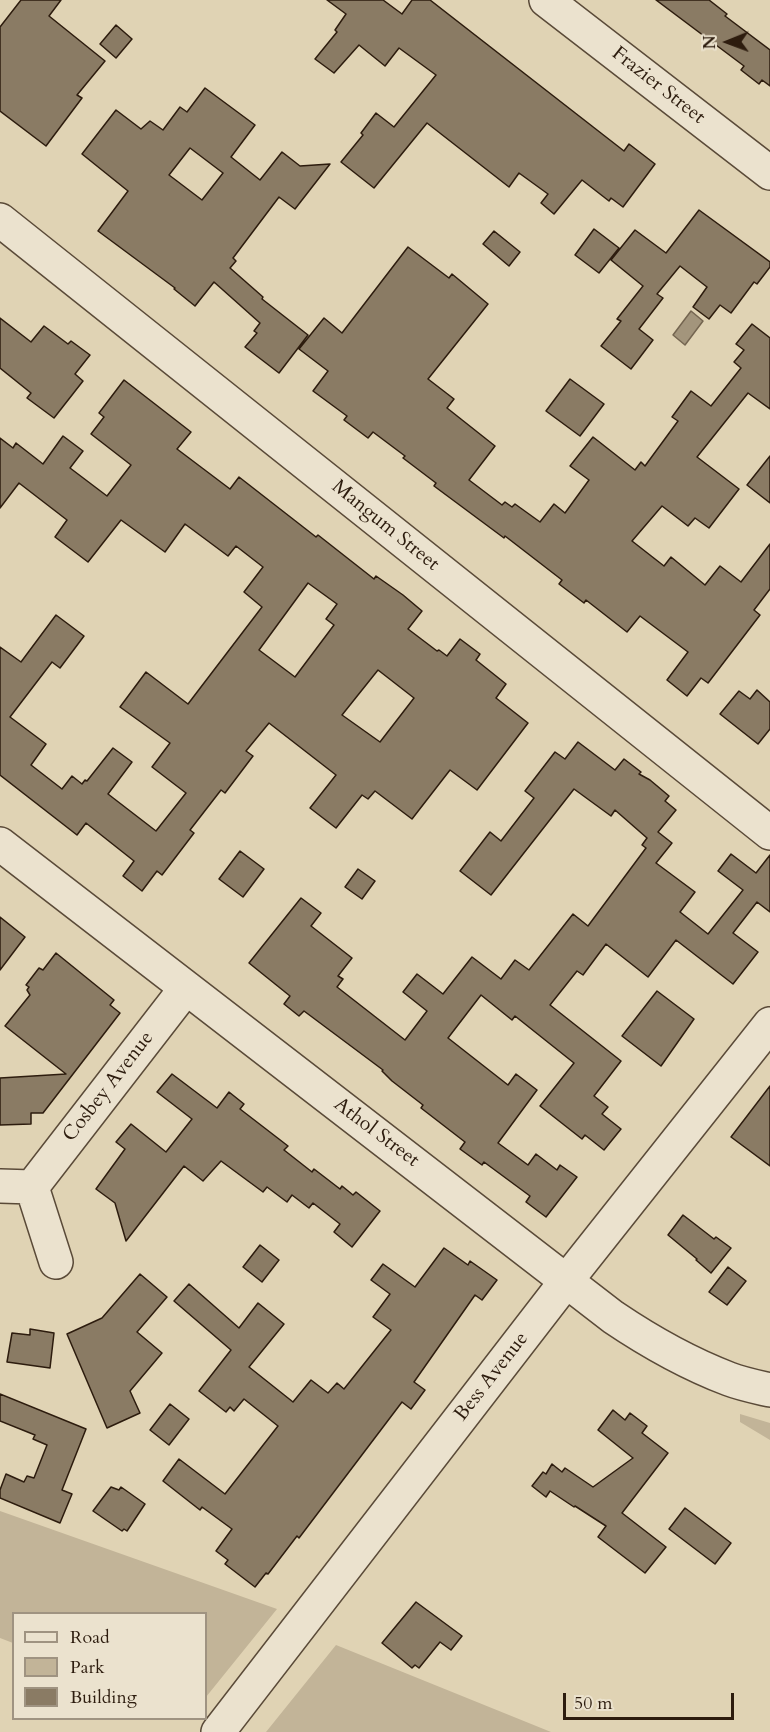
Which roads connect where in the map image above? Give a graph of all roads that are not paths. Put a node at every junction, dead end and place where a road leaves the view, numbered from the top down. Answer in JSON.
{"nodes":[{"id":1,"x":546,"y":0,"type":"edge"},
{"id":2,"x":770,"y":173,"type":"edge"},
{"id":3,"x":0,"y":220,"type":"edge"},
{"id":4,"x":770,"y":832,"type":"edge"},
{"id":5,"x":0,"y":844,"type":"edge"},
{"id":6,"x":186,"y":988,"type":"junction"},
{"id":7,"x":770,"y":1024,"type":"edge"},
{"id":8,"x":0,"y":1186,"type":"edge"},
{"id":9,"x":33,"y":1187,"type":"junction"},
{"id":10,"x":56,"y":1262,"type":"dead end"},
{"id":11,"x":567,"y":1280,"type":"junction"},
{"id":12,"x":770,"y":1390,"type":"edge"},
{"id":13,"x":218,"y":1732,"type":"edge"}],
"edges":[{"from":1,"to":2,"type":"street","name":"Frazier Street"},
{"from":3,"to":4,"type":"street","name":"Mangum Street"},
{"from":5,"to":6,"type":"street","name":"Athol Street"},
{"from":6,"to":9,"type":"street","name":"Cosbey Avenue"},
{"from":6,"to":11,"type":"street","name":"Athol Street"},
{"from":7,"to":11,"type":"street","name":"Bess Avenue"},
{"from":8,"to":9,"type":"street"},
{"from":9,"to":10,"type":"street"},
{"from":11,"to":12,"type":"street","name":"Athol Street"},
{"from":11,"to":13,"type":"street","name":"Bess Avenue"}]}
